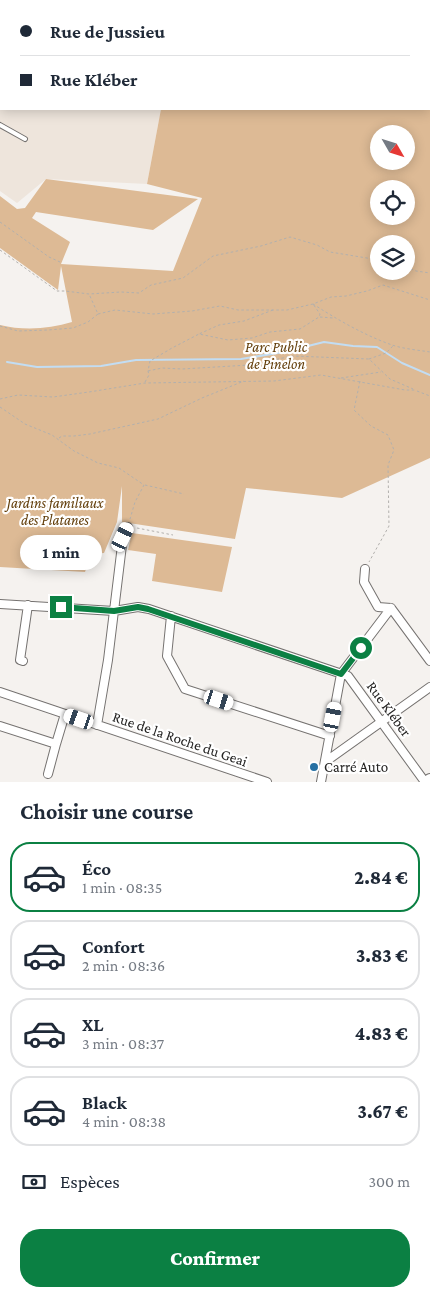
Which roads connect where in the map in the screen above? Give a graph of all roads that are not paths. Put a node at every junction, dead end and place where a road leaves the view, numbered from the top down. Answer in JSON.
{"nodes":[{"id":1,"x":0,"y":125,"type":"edge"},
{"id":2,"x":26,"y":140,"type":"dead end"},
{"id":3,"x":128,"y":526,"type":"road end"},
{"id":4,"x":365,"y":569,"type":"road end"},
{"id":5,"x":0,"y":604,"type":"edge"},
{"id":6,"x":28,"y":605,"type":"junction"},
{"id":7,"x":392,"y":608,"type":"junction"},
{"id":8,"x":114,"y":611,"type":"junction"},
{"id":9,"x":172,"y":616,"type":"junction"},
{"id":10,"x":430,"y":660,"type":"edge"},
{"id":11,"x":23,"y":661,"type":"dead end"},
{"id":12,"x":341,"y":674,"type":"junction"},
{"id":13,"x":430,"y":686,"type":"edge"},
{"id":14,"x":0,"y":692,"type":"edge"},
{"id":15,"x":66,"y":714,"type":"junction"},
{"id":16,"x":381,"y":721,"type":"junction"},
{"id":17,"x":97,"y":725,"type":"junction"},
{"id":18,"x":0,"y":726,"type":"edge"},
{"id":19,"x":330,"y":736,"type":"junction"},
{"id":20,"x":56,"y":744,"type":"junction"},
{"id":21,"x":325,"y":762,"type":"junction"},
{"id":22,"x":48,"y":774,"type":"dead end"},
{"id":23,"x":430,"y":779,"type":"edge"},
{"id":24,"x":267,"y":782,"type":"edge"},
{"id":25,"x":320,"y":782,"type":"edge"},
{"id":26,"x":425,"y":782,"type":"edge"}],
"edges":[{"from":1,"to":2,"type":"lane"},
{"from":3,"to":8,"type":"street"},
{"from":4,"to":7,"type":"street"},
{"from":5,"to":6,"type":"street","name":"Rue Kléber"},
{"from":6,"to":8,"type":"street","name":"Rue Kléber"},
{"from":6,"to":11,"type":"street"},
{"from":7,"to":10,"type":"street"},
{"from":7,"to":12,"type":"street"},
{"from":8,"to":9,"type":"street","name":"Rue Kléber"},
{"from":8,"to":17,"type":"street"},
{"from":9,"to":12,"type":"street","name":"Rue Kléber"},
{"from":9,"to":19,"type":"street"},
{"from":12,"to":16,"type":"street","name":"Rue Kléber"},
{"from":12,"to":19,"type":"street"},
{"from":13,"to":16,"type":"street"},
{"from":14,"to":15,"type":"street","name":"Rue de la Roche du Geai"},
{"from":15,"to":17,"type":"street","name":"Rue de la Roche du Geai"},
{"from":15,"to":20,"type":"street"},
{"from":16,"to":21,"type":"street"},
{"from":16,"to":26,"type":"street","name":"Rue Kléber"},
{"from":17,"to":24,"type":"street","name":"Rue de la Roche du Geai"},
{"from":18,"to":20,"type":"street"},
{"from":19,"to":21,"type":"street"},
{"from":20,"to":22,"type":"street"},
{"from":21,"to":25,"type":"street"},
{"from":23,"to":26,"type":"street"}]}
